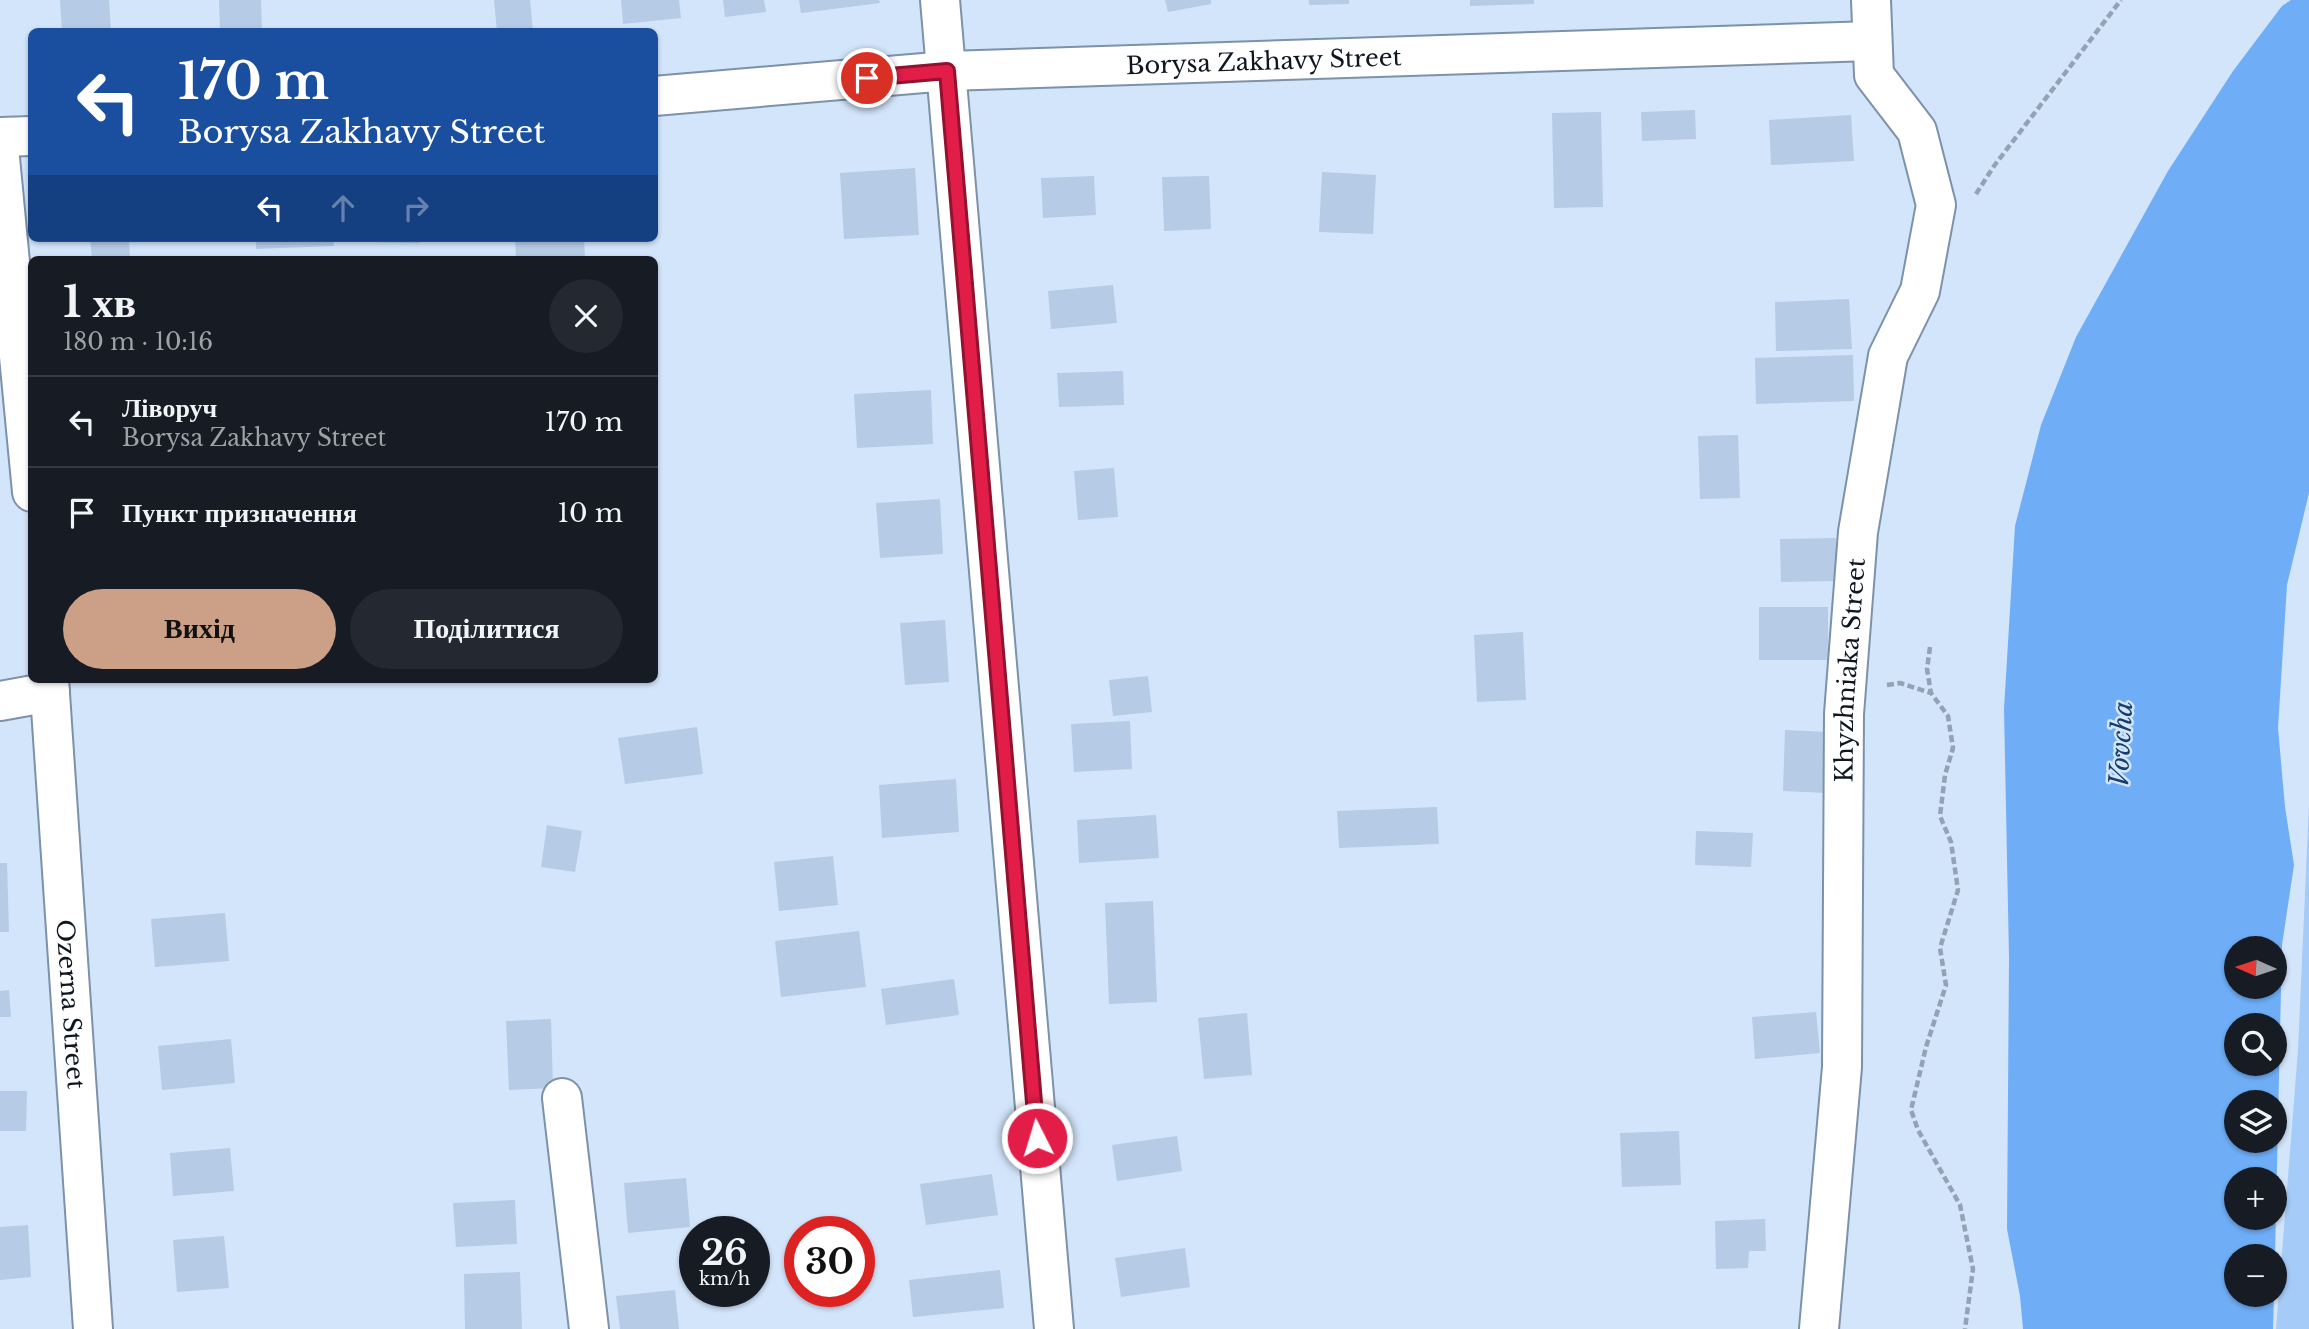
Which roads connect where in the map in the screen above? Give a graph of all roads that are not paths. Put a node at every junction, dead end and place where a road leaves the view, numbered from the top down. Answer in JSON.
{"nodes":[{"id":1,"x":940,"y":0,"type":"edge"},
{"id":2,"x":1871,"y":0,"type":"edge"},
{"id":3,"x":1872,"y":41,"type":"junction"},
{"id":4,"x":947,"y":71,"type":"junction"},
{"id":5,"x":658,"y":96,"type":"edge"},
{"id":6,"x":28,"y":136,"type":"edge"},
{"id":7,"x":0,"y":137,"type":"edge"},
{"id":8,"x":0,"y":158,"type":"edge"},
{"id":9,"x":28,"y":450,"type":"edge"},
{"id":10,"x":50,"y":686,"type":"edge"},
{"id":11,"x":0,"y":701,"type":"edge"},
{"id":12,"x":562,"y":1098,"type":"dead end"},
{"id":13,"x":93,"y":1329,"type":"edge"},
{"id":14,"x":589,"y":1329,"type":"edge"},
{"id":15,"x":1054,"y":1329,"type":"edge"},
{"id":16,"x":1819,"y":1329,"type":"edge"}],
"edges":[{"from":1,"to":4,"type":"street"},
{"from":2,"to":3,"type":"street","name":"Khyzhniaka Street"},
{"from":3,"to":4,"type":"street","name":"Borysa Zakhavy Street"},
{"from":3,"to":16,"type":"street","name":"Khyzhniaka Street"},
{"from":4,"to":5,"type":"street","name":"Borysa Zakhavy Street"},
{"from":4,"to":15,"type":"street"},
{"from":6,"to":7,"type":"street"},
{"from":8,"to":9,"type":"street"},
{"from":10,"to":11,"type":"street"},
{"from":10,"to":13,"type":"street","name":"Ozerna Street"},
{"from":12,"to":14,"type":"street"}]}
